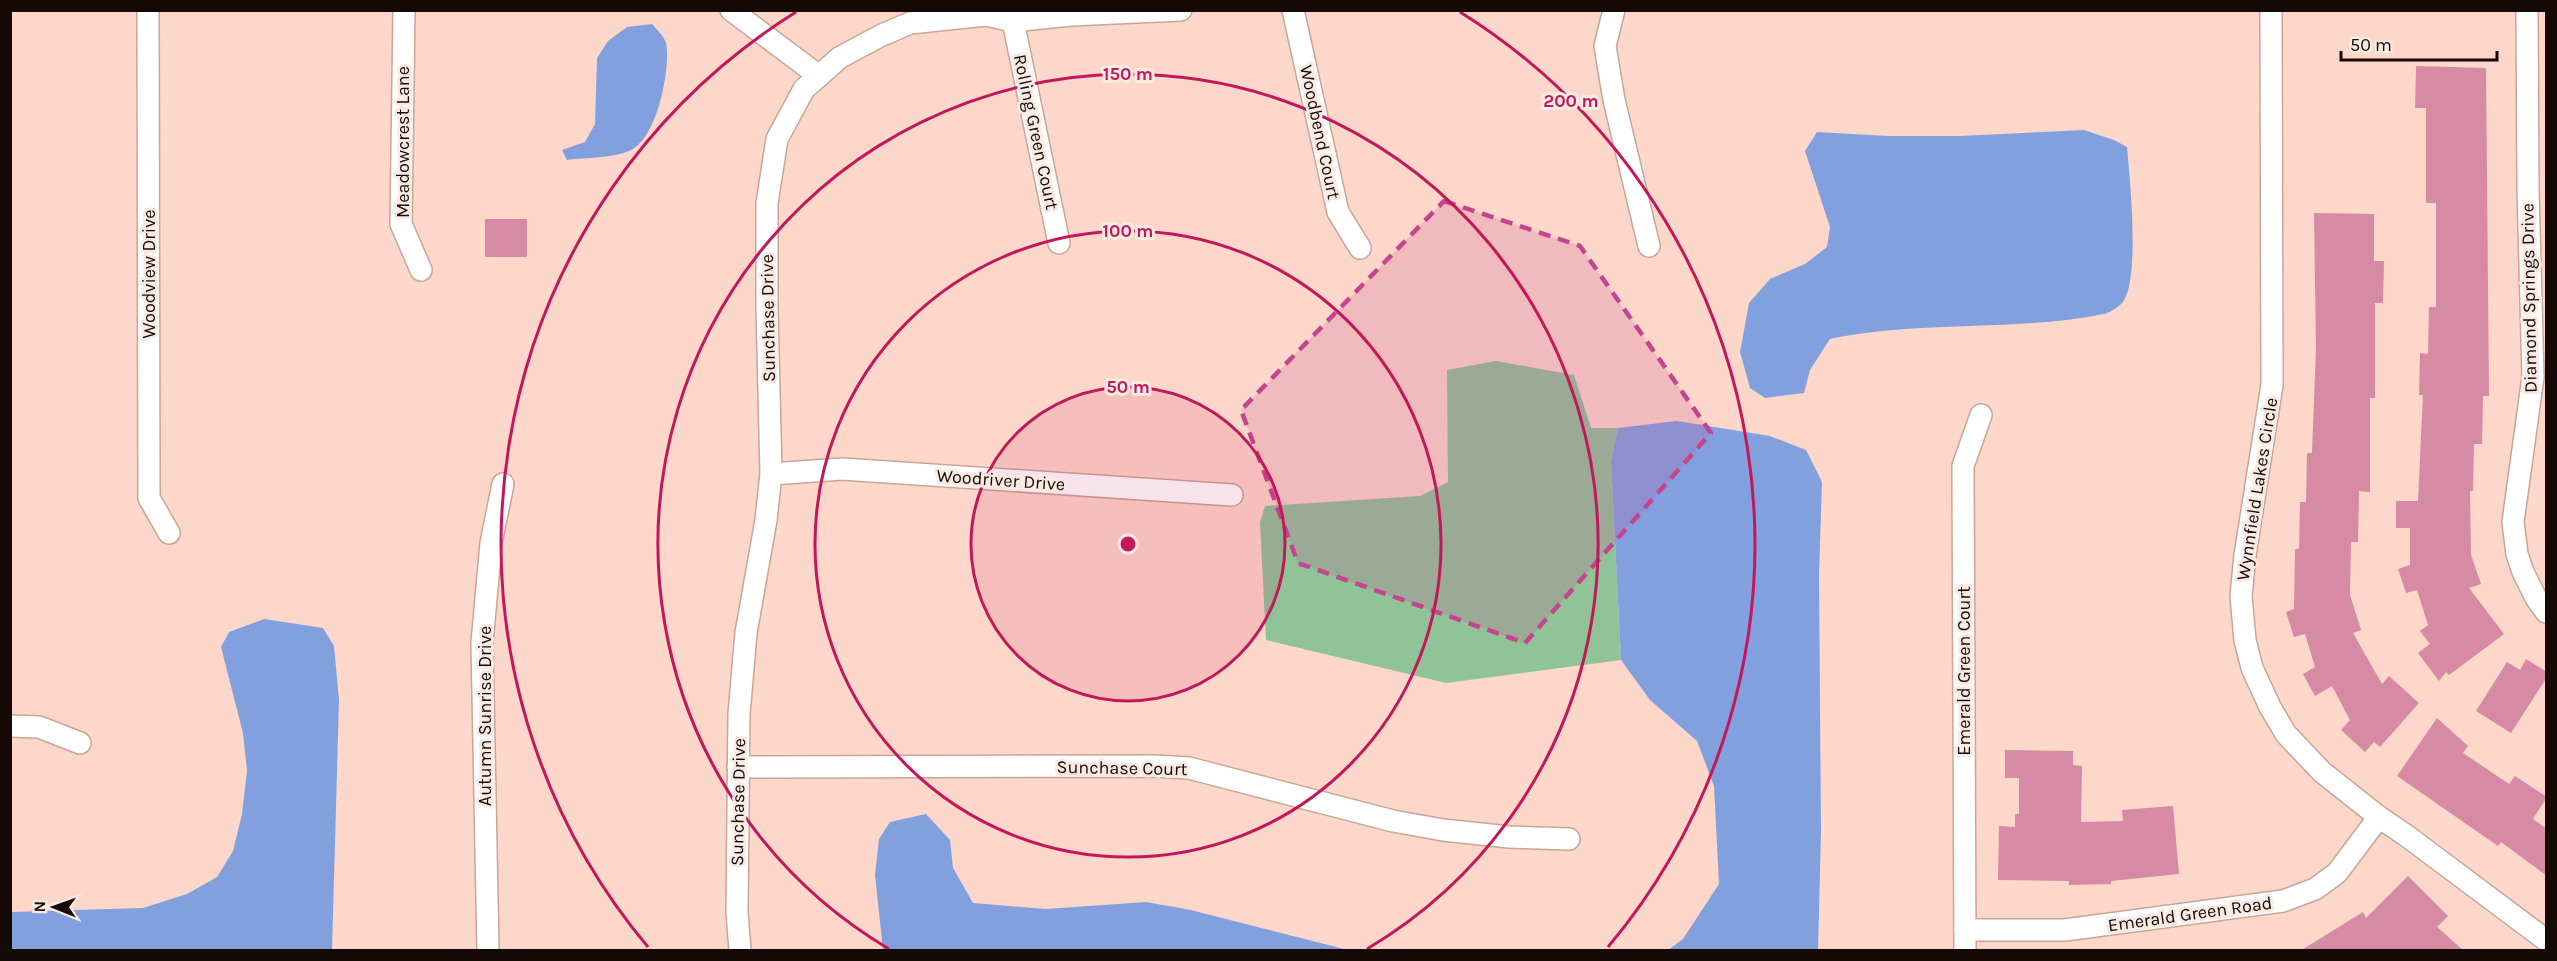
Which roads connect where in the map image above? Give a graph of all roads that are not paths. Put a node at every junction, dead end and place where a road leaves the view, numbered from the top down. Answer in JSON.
{"nodes":[{"id":1,"x":148,"y":10,"type":"edge"},
{"id":2,"x":404,"y":10,"type":"edge"},
{"id":3,"x":731,"y":10,"type":"edge"},
{"id":4,"x":1181,"y":10,"type":"edge"},
{"id":5,"x":1293,"y":10,"type":"edge"},
{"id":6,"x":1614,"y":10,"type":"edge"},
{"id":7,"x":2271,"y":10,"type":"edge"},
{"id":8,"x":2527,"y":10,"type":"edge"},
{"id":9,"x":1013,"y":21,"type":"junction"},
{"id":10,"x":819,"y":76,"type":"junction"},
{"id":11,"x":1059,"y":243,"type":"dead end"},
{"id":12,"x":1649,"y":246,"type":"dead end"},
{"id":13,"x":1360,"y":248,"type":"dead end"},
{"id":14,"x":421,"y":270,"type":"dead end"},
{"id":15,"x":1981,"y":415,"type":"dead end"},
{"id":16,"x":771,"y":474,"type":"junction"},
{"id":17,"x":503,"y":484,"type":"dead end"},
{"id":18,"x":1232,"y":495,"type":"dead end"},
{"id":19,"x":169,"y":533,"type":"dead end"},
{"id":20,"x":2547,"y":612,"type":"edge"},
{"id":21,"x":10,"y":726,"type":"edge"},
{"id":22,"x":80,"y":743,"type":"dead end"},
{"id":23,"x":738,"y":767,"type":"junction"},
{"id":24,"x":2379,"y":817,"type":"junction"},
{"id":25,"x":1569,"y":839,"type":"dead end"},
{"id":26,"x":1965,"y":940,"type":"edge"},
{"id":27,"x":2547,"y":940,"type":"edge"},
{"id":28,"x":488,"y":951,"type":"edge"},
{"id":29,"x":740,"y":951,"type":"edge"}],
"edges":[{"from":1,"to":19,"type":"street","name":"Woodview Drive"},
{"from":2,"to":14,"type":"street","name":"Meadowcrest Lane"},
{"from":3,"to":10,"type":"street"},
{"from":4,"to":9,"type":"street","name":"Sunchase Drive"},
{"from":5,"to":13,"type":"street","name":"Woodbend Court"},
{"from":6,"to":12,"type":"street"},
{"from":7,"to":24,"type":"street","name":"Wynnfield Lakes Circle"},
{"from":8,"to":20,"type":"street","name":"Diamond Springs Drive"},
{"from":9,"to":10,"type":"street","name":"Sunchase Drive"},
{"from":9,"to":11,"type":"street","name":"Rolling Green Court"},
{"from":10,"to":16,"type":"street","name":"Sunchase Drive"},
{"from":15,"to":26,"type":"street","name":"Emerald Green Court"},
{"from":16,"to":18,"type":"street","name":"Woodriver Drive"},
{"from":16,"to":23,"type":"street","name":"Sunchase Drive"},
{"from":17,"to":28,"type":"street","name":"Autumn Sunrise Drive"},
{"from":21,"to":22,"type":"street"},
{"from":23,"to":25,"type":"street","name":"Sunchase Court"},
{"from":23,"to":29,"type":"street","name":"Sunchase Drive"},
{"from":24,"to":26,"type":"street","name":"Emerald Green Road"},
{"from":24,"to":27,"type":"street","name":"Wynnfield Lakes Circle"}]}
